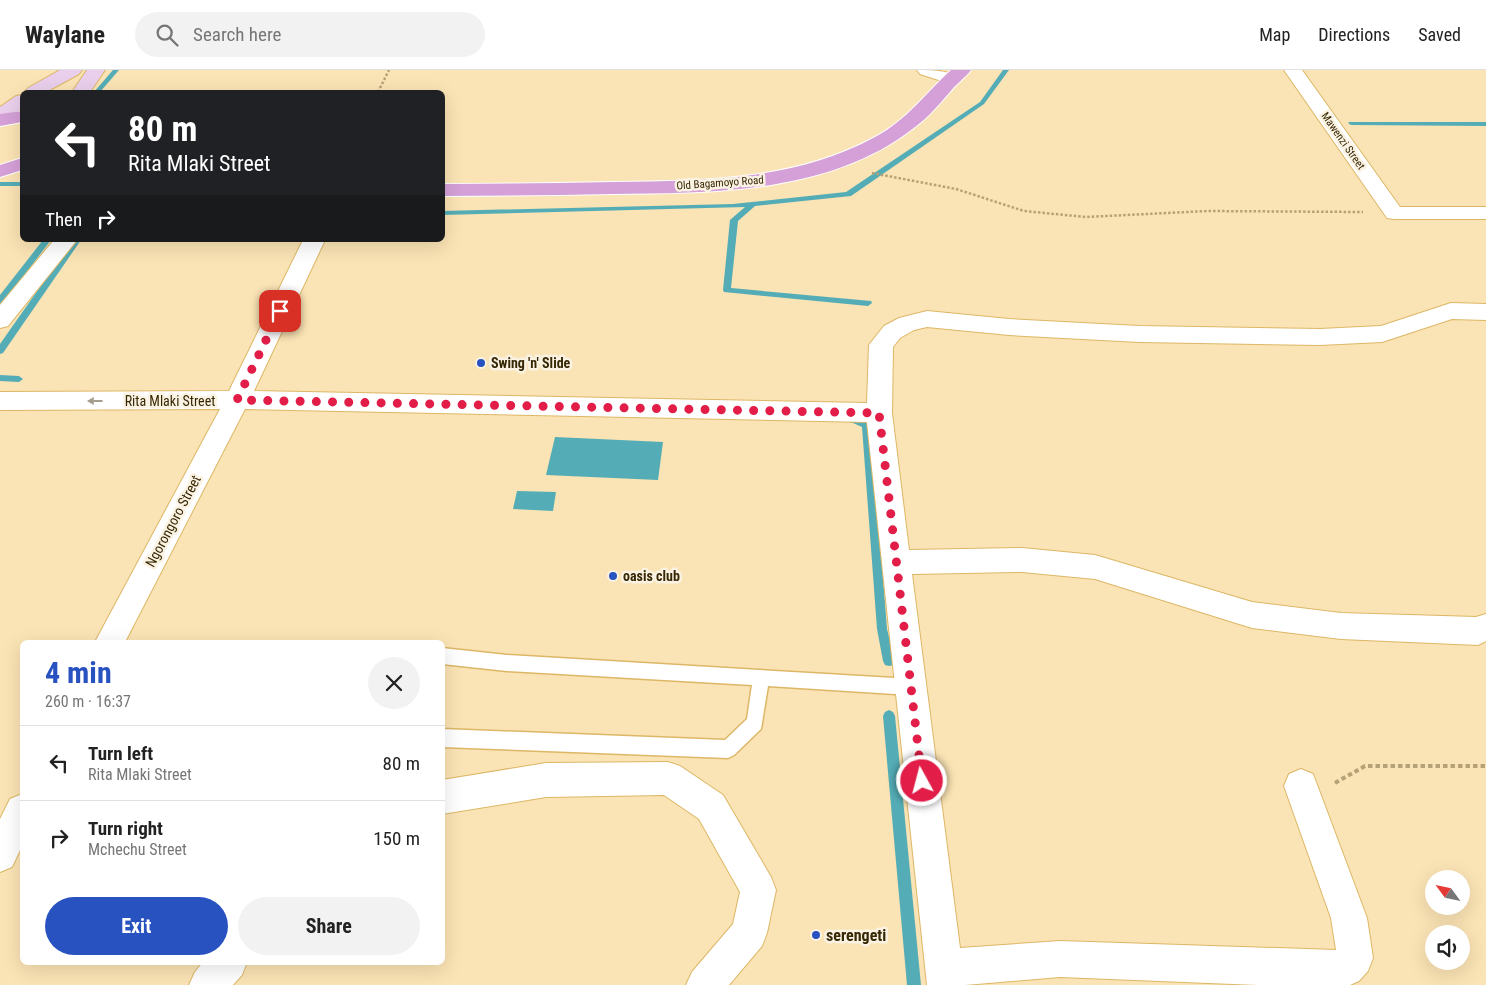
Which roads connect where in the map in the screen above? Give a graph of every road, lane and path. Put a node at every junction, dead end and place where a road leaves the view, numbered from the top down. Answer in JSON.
{"nodes":[{"id":1,"x":73,"y":70,"type":"edge"},
{"id":2,"x":96,"y":70,"type":"edge"},
{"id":3,"x":390,"y":70,"type":"edge"},
{"id":4,"x":926,"y":70,"type":"edge"},
{"id":5,"x":1292,"y":70,"type":"edge"},
{"id":6,"x":957,"y":74,"type":"edge"},
{"id":7,"x":38,"y":90,"type":"edge"},
{"id":8,"x":81,"y":90,"type":"edge"},
{"id":9,"x":379,"y":90,"type":"edge"},
{"id":10,"x":20,"y":101,"type":"edge"},
{"id":11,"x":0,"y":115,"type":"edge"},
{"id":12,"x":20,"y":117,"type":"edge"},
{"id":13,"x":0,"y":120,"type":"edge"},
{"id":14,"x":872,"y":173,"type":"dead end"},
{"id":15,"x":445,"y":190,"type":"edge"},
{"id":16,"x":1394,"y":213,"type":"junction"},
{"id":17,"x":1486,"y":213,"type":"edge"},
{"id":18,"x":64,"y":242,"type":"edge"},
{"id":19,"x":313,"y":242,"type":"edge"},
{"id":20,"x":1486,"y":312,"type":"edge"},
{"id":21,"x":0,"y":320,"type":"edge"},
{"id":22,"x":237,"y":400,"type":"junction"},
{"id":23,"x":0,"y":401,"type":"edge"},
{"id":24,"x":879,"y":413,"type":"junction"},
{"id":25,"x":897,"y":562,"type":"junction"},
{"id":26,"x":1486,"y":627,"type":"edge"},
{"id":27,"x":111,"y":640,"type":"edge"},
{"id":28,"x":445,"y":656,"type":"edge"},
{"id":29,"x":761,"y":679,"type":"junction"},
{"id":30,"x":911,"y":687,"type":"junction"},
{"id":31,"x":445,"y":738,"type":"edge"},
{"id":32,"x":1486,"y":766,"type":"edge"},
{"id":33,"x":1303,"y":793,"type":"joint"},
{"id":34,"x":445,"y":797,"type":"edge"},
{"id":35,"x":20,"y":815,"type":"edge"},
{"id":36,"x":0,"y":855,"type":"edge"},
{"id":37,"x":226,"y":965,"type":"edge"},
{"id":38,"x":945,"y":977,"type":"edge"},
{"id":39,"x":208,"y":985,"type":"edge"},
{"id":40,"x":705,"y":985,"type":"edge"}],
"edges":[{"from":1,"to":7,"type":"street"},
{"from":2,"to":8,"type":"street"},
{"from":3,"to":9,"type":"path"},
{"from":4,"to":6,"type":"street"},
{"from":5,"to":16,"type":"street","name":"Mawenzi Street"},
{"from":6,"to":15,"type":"main road","name":"Old Bagamoyo Road"},
{"from":10,"to":11,"type":"street"},
{"from":12,"to":13,"type":"main road"},
{"from":14,"to":16,"type":"path"},
{"from":16,"to":17,"type":"street"},
{"from":18,"to":21,"type":"street"},
{"from":19,"to":22,"type":"street","name":"Ngorongoro Street"},
{"from":20,"to":24,"type":"street"},
{"from":22,"to":23,"type":"street","name":"Rita Mlaki Street","one_way":true},
{"from":22,"to":24,"type":"street","name":"Rita Mlaki Street"},
{"from":22,"to":27,"type":"street","name":"Ngorongoro Street"},
{"from":24,"to":25,"type":"street"},
{"from":25,"to":26,"type":"street"},
{"from":25,"to":30,"type":"street"},
{"from":28,"to":29,"type":"lane"},
{"from":29,"to":30,"type":"lane"},
{"from":29,"to":31,"type":"lane"},
{"from":30,"to":38,"type":"street"},
{"from":32,"to":33,"type":"path"},
{"from":33,"to":38,"type":"street"},
{"from":34,"to":40,"type":"street"},
{"from":35,"to":36,"type":"street"},
{"from":37,"to":39,"type":"street"}]}
